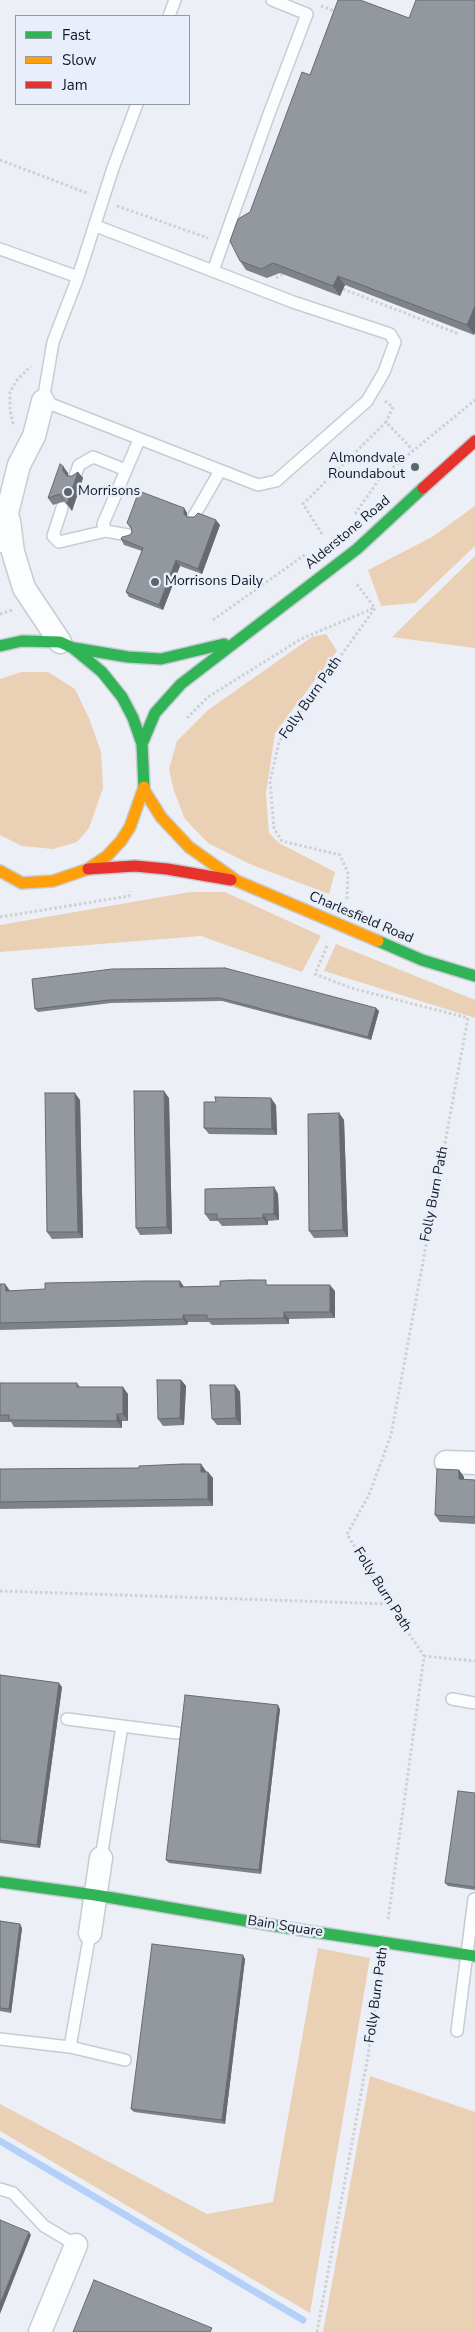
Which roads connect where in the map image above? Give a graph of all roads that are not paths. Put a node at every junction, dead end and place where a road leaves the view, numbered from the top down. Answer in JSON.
{"nodes":[{"id":1,"x":175,"y":0,"type":"edge"},
{"id":2,"x":272,"y":0,"type":"edge"},
{"id":3,"x":169,"y":15,"type":"edge"},
{"id":4,"x":137,"y":105,"type":"edge"},
{"id":5,"x":96,"y":226,"type":"junction"},
{"id":6,"x":0,"y":249,"type":"edge"},
{"id":7,"x":213,"y":271,"type":"junction"},
{"id":8,"x":78,"y":277,"type":"junction"},
{"id":9,"x":43,"y":402,"type":"junction"},
{"id":10,"x":139,"y":440,"type":"junction"},
{"id":11,"x":475,"y":441,"type":"edge"},
{"id":12,"x":126,"y":470,"type":"junction"},
{"id":13,"x":220,"y":471,"type":"junction"},
{"id":14,"x":75,"y":476,"type":"edge"},
{"id":15,"x":62,"y":508,"type":"edge"},
{"id":16,"x":7,"y":510,"type":"junction"},
{"id":17,"x":194,"y":516,"type":"edge"},
{"id":18,"x":106,"y":531,"type":"junction"},
{"id":19,"x":128,"y":535,"type":"edge"},
{"id":20,"x":0,"y":541,"type":"edge"},
{"id":21,"x":234,"y":640,"type":"junction"},
{"id":22,"x":67,"y":645,"type":"junction"},
{"id":23,"x":0,"y":646,"type":"edge"},
{"id":24,"x":142,"y":744,"type":"junction"},
{"id":25,"x":144,"y":790,"type":"junction"},
{"id":26,"x":88,"y":870,"type":"junction"},
{"id":27,"x":0,"y":871,"type":"edge"},
{"id":28,"x":237,"y":881,"type":"junction"},
{"id":29,"x":22,"y":883,"type":"junction"},
{"id":30,"x":8,"y":889,"type":"dead end"},
{"id":31,"x":475,"y":976,"type":"edge"},
{"id":32,"x":446,"y":1462,"type":"dead end"},
{"id":33,"x":475,"y":1463,"type":"edge"},
{"id":34,"x":452,"y":1699,"type":"dead end"},
{"id":35,"x":475,"y":1703,"type":"edge"},
{"id":36,"x":67,"y":1719,"type":"dead end"},
{"id":37,"x":122,"y":1726,"type":"junction"},
{"id":38,"x":177,"y":1733,"type":"dead end"},
{"id":39,"x":101,"y":1858,"type":"joint"},
{"id":40,"x":0,"y":1882,"type":"edge"},
{"id":41,"x":95,"y":1895,"type":"junction"},
{"id":42,"x":474,"y":1898,"type":"edge"},
{"id":43,"x":90,"y":1933,"type":"joint"},
{"id":44,"x":471,"y":1956,"type":"edge"},
{"id":45,"x":457,"y":2031,"type":"dead end"},
{"id":46,"x":0,"y":2039,"type":"edge"},
{"id":47,"x":70,"y":2047,"type":"junction"},
{"id":48,"x":125,"y":2060,"type":"dead end"},
{"id":49,"x":0,"y":2188,"type":"edge"},
{"id":50,"x":76,"y":2245,"type":"joint"},
{"id":51,"x":40,"y":2332,"type":"edge"}],
"edges":[{"from":1,"to":3,"type":"lane"},
{"from":2,"to":7,"type":"lane"},
{"from":4,"to":5,"type":"lane"},
{"from":5,"to":7,"type":"lane"},
{"from":5,"to":8,"type":"lane"},
{"from":6,"to":8,"type":"lane"},
{"from":7,"to":13,"type":"lane"},
{"from":8,"to":9,"type":"lane"},
{"from":9,"to":10,"type":"lane"},
{"from":9,"to":16,"type":"street"},
{"from":10,"to":12,"type":"lane"},
{"from":10,"to":13,"type":"lane"},
{"from":11,"to":21,"type":"street","name":"Alderstone Road"},
{"from":12,"to":14,"type":"lane"},
{"from":12,"to":18,"type":"lane"},
{"from":13,"to":17,"type":"lane"},
{"from":15,"to":18,"type":"lane"},
{"from":16,"to":20,"type":"street"},
{"from":16,"to":22,"type":"street"},
{"from":18,"to":19,"type":"lane"},
{"from":21,"to":22,"type":"street","name":"Alderstone Road"},
{"from":21,"to":24,"type":"street","name":"Alderstone Road"},
{"from":22,"to":23,"type":"street"},
{"from":22,"to":24,"type":"street"},
{"from":24,"to":25,"type":"street"},
{"from":25,"to":26,"type":"street"},
{"from":25,"to":28,"type":"street","name":"Charlesfield Road"},
{"from":26,"to":28,"type":"street","name":"Charlesfield Road"},
{"from":26,"to":29,"type":"street"},
{"from":27,"to":29,"type":"street"},
{"from":28,"to":31,"type":"street","name":"Charlesfield Road"},
{"from":29,"to":30,"type":"street"},
{"from":32,"to":33,"type":"street"},
{"from":34,"to":35,"type":"lane"},
{"from":36,"to":37,"type":"lane"},
{"from":37,"to":38,"type":"lane"},
{"from":37,"to":39,"type":"lane"},
{"from":39,"to":41,"type":"street"},
{"from":40,"to":41,"type":"street","name":"Bain Square"},
{"from":41,"to":43,"type":"street"},
{"from":41,"to":44,"type":"street","name":"Bain Square"},
{"from":42,"to":44,"type":"lane"},
{"from":43,"to":47,"type":"lane"},
{"from":44,"to":45,"type":"lane"},
{"from":46,"to":47,"type":"lane"},
{"from":47,"to":48,"type":"lane"},
{"from":49,"to":50,"type":"lane"},
{"from":50,"to":51,"type":"street"}]}
